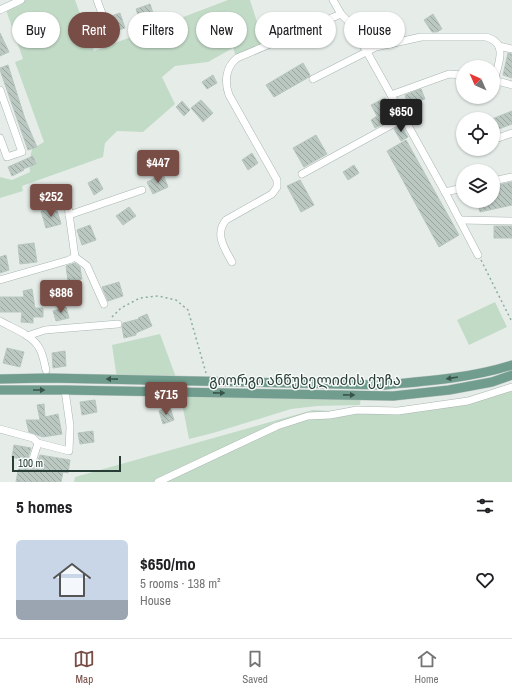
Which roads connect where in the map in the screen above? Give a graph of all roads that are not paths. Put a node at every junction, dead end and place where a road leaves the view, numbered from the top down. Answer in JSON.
{"nodes":[{"id":1,"x":21,"y":0,"type":"edge"},
{"id":2,"x":97,"y":0,"type":"edge"},
{"id":3,"x":333,"y":0,"type":"edge"},
{"id":4,"x":3,"y":6,"type":"edge"},
{"id":5,"x":101,"y":12,"type":"edge"},
{"id":6,"x":341,"y":14,"type":"junction"},
{"id":7,"x":499,"y":46,"type":"junction"},
{"id":8,"x":512,"y":50,"type":"edge"},
{"id":9,"x":367,"y":52,"type":"junction"},
{"id":10,"x":499,"y":60,"type":"edge"},
{"id":11,"x":456,"y":74,"type":"edge"},
{"id":12,"x":313,"y":78,"type":"dead end"},
{"id":13,"x":500,"y":82,"type":"edge"},
{"id":14,"x":512,"y":85,"type":"edge"},
{"id":15,"x":0,"y":90,"type":"edge"},
{"id":16,"x":391,"y":95,"type":"junction"},
{"id":17,"x":404,"y":118,"type":"junction"},
{"id":18,"x":512,"y":133,"type":"edge"},
{"id":19,"x":500,"y":137,"type":"edge"},
{"id":20,"x":0,"y":138,"type":"edge"},
{"id":21,"x":302,"y":174,"type":"dead end"},
{"id":22,"x":512,"y":177,"type":"edge"},
{"id":23,"x":500,"y":180,"type":"edge"},
{"id":24,"x":142,"y":190,"type":"dead end"},
{"id":25,"x":456,"y":190,"type":"edge"},
{"id":26,"x":445,"y":192,"type":"junction"},
{"id":27,"x":67,"y":199,"type":"dead end"},
{"id":28,"x":69,"y":215,"type":"junction"},
{"id":29,"x":460,"y":220,"type":"junction"},
{"id":30,"x":512,"y":221,"type":"edge"},
{"id":31,"x":478,"y":255,"type":"road end"},
{"id":32,"x":75,"y":257,"type":"junction"},
{"id":33,"x":232,"y":262,"type":"dead end"},
{"id":34,"x":0,"y":280,"type":"edge"},
{"id":35,"x":104,"y":304,"type":"dead end"},
{"id":36,"x":0,"y":321,"type":"edge"},
{"id":37,"x":118,"y":324,"type":"dead end"},
{"id":38,"x":27,"y":336,"type":"junction"},
{"id":39,"x":512,"y":365,"type":"edge"},
{"id":40,"x":46,"y":370,"type":"dead end"},
{"id":41,"x":512,"y":375,"type":"edge"},
{"id":42,"x":0,"y":379,"type":"edge"},
{"id":43,"x":512,"y":387,"type":"edge"},
{"id":44,"x":0,"y":390,"type":"edge"},
{"id":45,"x":65,"y":390,"type":"junction"},
{"id":46,"x":0,"y":429,"type":"edge"},
{"id":47,"x":38,"y":443,"type":"junction"},
{"id":48,"x":31,"y":465,"type":"dead end"},
{"id":49,"x":158,"y":482,"type":"edge"}],
"edges":[{"from":1,"to":4,"type":"street"},
{"from":2,"to":5,"type":"street"},
{"from":3,"to":6,"type":"street"},
{"from":6,"to":9,"type":"street"},
{"from":6,"to":33,"type":"street"},
{"from":7,"to":8,"type":"street"},
{"from":7,"to":9,"type":"street"},
{"from":7,"to":10,"type":"street"},
{"from":9,"to":12,"type":"street"},
{"from":9,"to":16,"type":"street"},
{"from":11,"to":16,"type":"street"},
{"from":13,"to":14,"type":"street"},
{"from":15,"to":20,"type":"street"},
{"from":16,"to":17,"type":"street"},
{"from":17,"to":21,"type":"street"},
{"from":17,"to":26,"type":"street"},
{"from":18,"to":19,"type":"street"},
{"from":22,"to":23,"type":"street"},
{"from":24,"to":28,"type":"street"},
{"from":25,"to":26,"type":"street"},
{"from":26,"to":29,"type":"street"},
{"from":27,"to":28,"type":"street"},
{"from":28,"to":32,"type":"street"},
{"from":29,"to":30,"type":"street"},
{"from":29,"to":31,"type":"street"},
{"from":32,"to":34,"type":"street"},
{"from":32,"to":35,"type":"street"},
{"from":36,"to":38,"type":"street"},
{"from":37,"to":38,"type":"street"},
{"from":38,"to":40,"type":"street"},
{"from":39,"to":42,"type":"main road","name":"გიორგი ანწუხელიძის ქუჩა","one_way":true},
{"from":45,"to":41,"type":"main road","name":"გიორგი ანწუხელიძის ქუჩა","one_way":true},
{"from":43,"to":49,"type":"street"},
{"from":44,"to":45,"type":"main road","name":"გიორგი ანწუხელიძის ქუჩა","one_way":true},
{"from":45,"to":47,"type":"street"},
{"from":46,"to":47,"type":"street"},
{"from":47,"to":48,"type":"street"}]}
